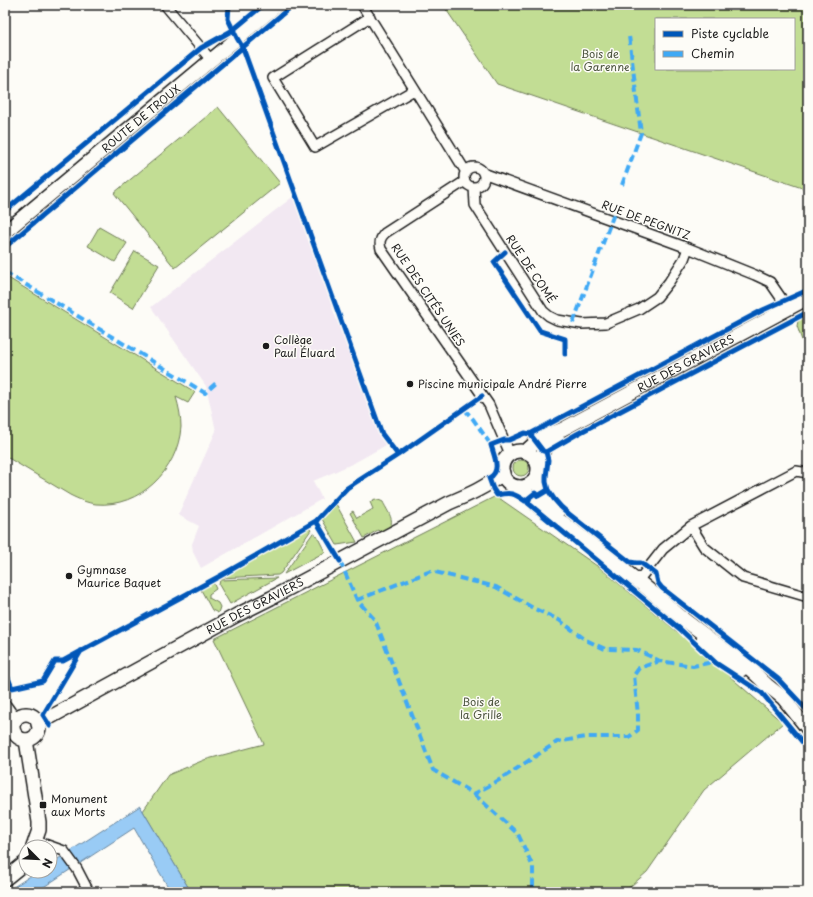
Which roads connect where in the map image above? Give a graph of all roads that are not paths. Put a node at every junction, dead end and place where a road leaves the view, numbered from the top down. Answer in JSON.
{"nodes":[{"id":1,"x":165,"y":5,"type":"edge"},
{"id":2,"x":277,"y":5,"type":"edge"},
{"id":3,"x":362,"y":5,"type":"edge"},
{"id":4,"x":370,"y":17,"type":"junction"},
{"id":5,"x":210,"y":60,"type":"junction"},
{"id":6,"x":414,"y":90,"type":"junction"},
{"id":7,"x":483,"y":173,"type":"junction"},
{"id":8,"x":465,"y":176,"type":"junction"},
{"id":9,"x":474,"y":187,"type":"junction"},
{"id":10,"x":5,"y":232,"type":"edge"},
{"id":11,"x":688,"y":248,"type":"junction"},
{"id":12,"x":808,"y":298,"type":"edge"},
{"id":13,"x":788,"y":308,"type":"junction"},
{"id":14,"x":563,"y":429,"type":"junction"},
{"id":15,"x":525,"y":452,"type":"junction"},
{"id":16,"x":510,"y":454,"type":"junction"},
{"id":17,"x":537,"y":463,"type":"junction"},
{"id":18,"x":503,"y":473,"type":"junction"},
{"id":19,"x":808,"y":473,"type":"edge"},
{"id":20,"x":535,"y":478,"type":"junction"},
{"id":21,"x":515,"y":485,"type":"junction"},
{"id":22,"x":474,"y":492,"type":"junction"},
{"id":23,"x":562,"y":522,"type":"junction"},
{"id":24,"x":691,"y":526,"type":"junction"},
{"id":25,"x":638,"y":581,"type":"junction"},
{"id":26,"x":808,"y":597,"type":"edge"},
{"id":27,"x":5,"y":707,"type":"edge"},
{"id":28,"x":15,"y":721,"type":"junction"},
{"id":29,"x":38,"y":724,"type":"junction"},
{"id":30,"x":808,"y":729,"type":"edge"},
{"id":31,"x":26,"y":740,"type":"junction"},
{"id":32,"x":36,"y":839,"type":"edge"},
{"id":33,"x":58,"y":850,"type":"edge"},
{"id":34,"x":18,"y":868,"type":"edge"},
{"id":35,"x":5,"y":879,"type":"edge"},
{"id":36,"x":89,"y":892,"type":"edge"}],
"edges":[{"from":1,"to":5,"type":"street"},
{"from":2,"to":5,"type":"street","name":"ROUTE DE TROUX"},
{"from":3,"to":4,"type":"street"},
{"from":4,"to":6,"type":"street"},
{"from":4,"to":6,"type":"street"},
{"from":5,"to":10,"type":"street","name":"ROUTE DE TROUX"},
{"from":6,"to":8,"type":"street"},
{"from":7,"to":8,"type":"street"},
{"from":7,"to":9,"type":"street"},
{"from":7,"to":11,"type":"street","name":"RUE DE PEGNITZ"},
{"from":8,"to":9,"type":"street"},
{"from":8,"to":16,"type":"street","name":"RUE DES CITÉS UNIES"},
{"from":9,"to":11,"type":"street","name":"RUE DE COMÉ"},
{"from":11,"to":13,"type":"street","name":"RUE DE PEGNITZ"},
{"from":12,"to":13,"type":"street","name":"RUE DES GRAVIERS"},
{"from":13,"to":14,"type":"street","name":"RUE DES GRAVIERS"},
{"from":14,"to":15,"type":"street","name":"RUE DES GRAVIERS"},
{"from":14,"to":17,"type":"street","name":"RUE DES GRAVIERS"},
{"from":15,"to":16,"type":"street"},
{"from":15,"to":17,"type":"street"},
{"from":16,"to":18,"type":"street"},
{"from":17,"to":20,"type":"street"},
{"from":18,"to":21,"type":"street"},
{"from":18,"to":22,"type":"street","name":"RUE DES GRAVIERS"},
{"from":19,"to":24,"type":"street"},
{"from":20,"to":21,"type":"street"},
{"from":20,"to":23,"type":"street"},
{"from":21,"to":22,"type":"street","name":"RUE DES GRAVIERS"},
{"from":21,"to":23,"type":"street"},
{"from":22,"to":29,"type":"street","name":"RUE DES GRAVIERS"},
{"from":23,"to":25,"type":"street"},
{"from":24,"to":25,"type":"street"},
{"from":24,"to":26,"type":"street"},
{"from":25,"to":30,"type":"street"},
{"from":27,"to":28,"type":"street"},
{"from":28,"to":29,"type":"street"},
{"from":28,"to":31,"type":"street"},
{"from":29,"to":31,"type":"street"},
{"from":31,"to":32,"type":"street"},
{"from":33,"to":36,"type":"street"},
{"from":34,"to":35,"type":"street"}]}
